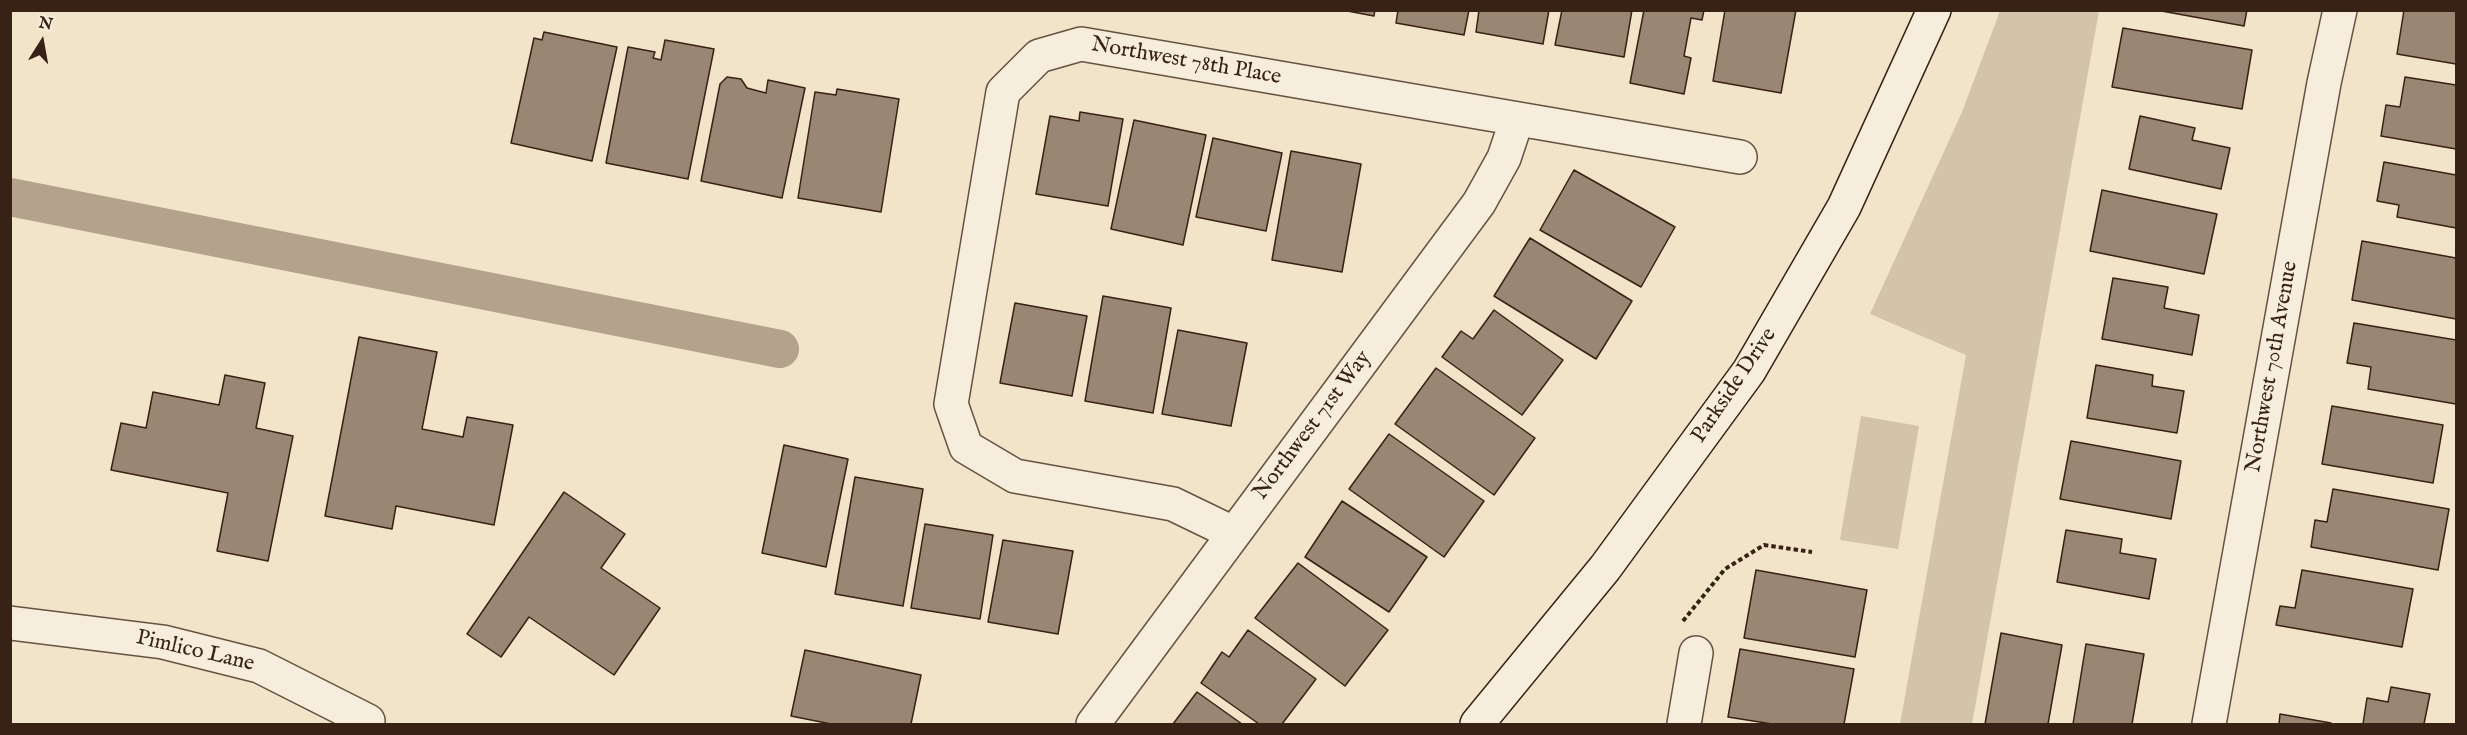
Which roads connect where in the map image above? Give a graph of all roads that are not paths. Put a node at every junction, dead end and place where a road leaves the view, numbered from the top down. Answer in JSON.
{"nodes":[{"id":1,"x":1934,"y":10,"type":"edge"},
{"id":2,"x":2340,"y":10,"type":"edge"},
{"id":3,"x":1517,"y":119,"type":"junction"},
{"id":4,"x":1740,"y":157,"type":"dead end"},
{"id":5,"x":1233,"y":533,"type":"junction"},
{"id":6,"x":10,"y":623,"type":"edge"},
{"id":7,"x":1696,"y":653,"type":"dead end"},
{"id":8,"x":369,"y":721,"type":"dead end"},
{"id":9,"x":1093,"y":724,"type":"edge"},
{"id":10,"x":1476,"y":724,"type":"edge"},
{"id":11,"x":1683,"y":724,"type":"edge"},
{"id":12,"x":2209,"y":724,"type":"edge"}],
"edges":[{"from":1,"to":10,"type":"street","name":"Parkside Drive"},
{"from":2,"to":12,"type":"street","name":"Northwest 70th Avenue"},
{"from":3,"to":4,"type":"street","name":"Northwest 78th Place"},
{"from":3,"to":5,"type":"street","name":"Northwest 71st Way"},
{"from":3,"to":5,"type":"street","name":"Northwest 78th Place"},
{"from":5,"to":9,"type":"street","name":"Northwest 71st Way"},
{"from":6,"to":8,"type":"street","name":"Pimlico Lane"},
{"from":7,"to":11,"type":"street"}]}
